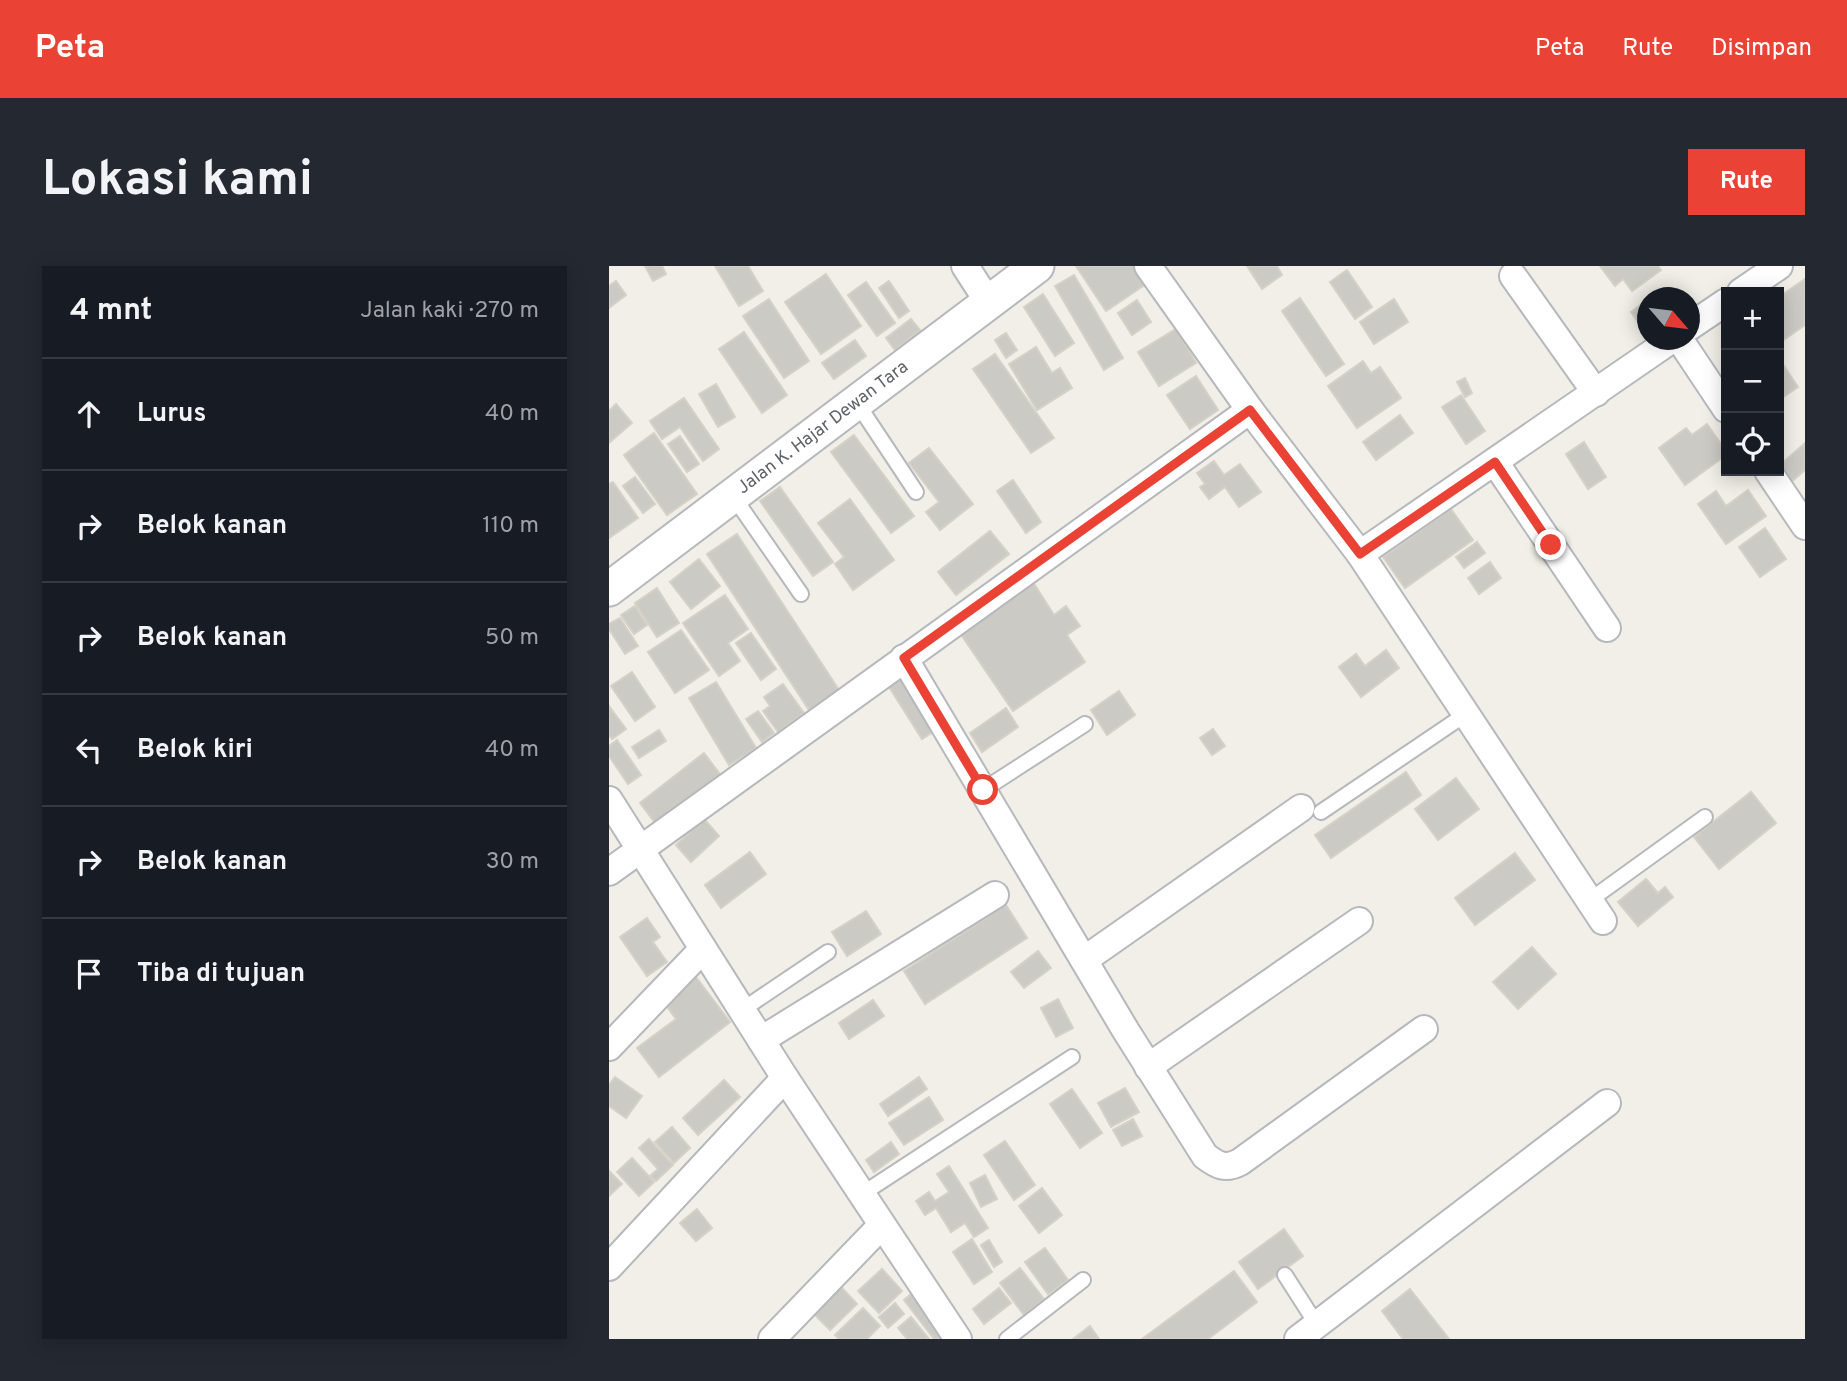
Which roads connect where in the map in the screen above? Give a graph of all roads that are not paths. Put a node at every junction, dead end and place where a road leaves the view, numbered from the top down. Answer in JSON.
{"nodes":[{"id":1,"x":965,"y":266,"type":"edge"},
{"id":2,"x":1037,"y":266,"type":"edge"},
{"id":3,"x":1148,"y":266,"type":"edge"},
{"id":4,"x":1779,"y":266,"type":"edge"},
{"id":5,"x":1513,"y":276,"type":"dead end"},
{"id":6,"x":1748,"y":287,"type":"edge"},
{"id":7,"x":989,"y":303,"type":"junction"},
{"id":8,"x":1721,"y":305,"type":"edge"},
{"id":9,"x":1700,"y":320,"type":"edge"},
{"id":10,"x":1657,"y":350,"type":"edge"},
{"id":11,"x":1687,"y":350,"type":"edge"},
{"id":12,"x":1596,"y":393,"type":"junction"},
{"id":13,"x":857,"y":402,"type":"junction"},
{"id":14,"x":1721,"y":402,"type":"edge"},
{"id":15,"x":1250,"y":410,"type":"junction"},
{"id":16,"x":1495,"y":462,"type":"junction"},
{"id":17,"x":1771,"y":476,"type":"edge"},
{"id":18,"x":916,"y":492,"type":"dead end"},
{"id":19,"x":733,"y":496,"type":"junction"},
{"id":20,"x":1805,"y":526,"type":"edge"},
{"id":21,"x":1360,"y":554,"type":"junction"},
{"id":22,"x":609,"y":589,"type":"edge"},
{"id":23,"x":801,"y":594,"type":"dead end"},
{"id":24,"x":1607,"y":628,"type":"dead end"},
{"id":25,"x":904,"y":658,"type":"junction"},
{"id":26,"x":1466,"y":714,"type":"junction"},
{"id":27,"x":1085,"y":724,"type":"dead end"},
{"id":28,"x":983,"y":790,"type":"junction"},
{"id":29,"x":609,"y":800,"type":"edge"},
{"id":30,"x":1311,"y":810,"type":"joint"},
{"id":31,"x":1705,"y":817,"type":"dead end"},
{"id":32,"x":640,"y":848,"type":"junction"},
{"id":33,"x":609,"y":872,"type":"edge"},
{"id":34,"x":995,"y":895,"type":"dead end"},
{"id":35,"x":1597,"y":911,"type":"joint"},
{"id":36,"x":1359,"y":921,"type":"dead end"},
{"id":37,"x":703,"y":949,"type":"junction"},
{"id":38,"x":828,"y":953,"type":"dead end"},
{"id":39,"x":1084,"y":960,"type":"junction"},
{"id":40,"x":742,"y":1010,"type":"junction"},
{"id":41,"x":1424,"y":1029,"type":"dead end"},
{"id":42,"x":761,"y":1040,"type":"junction"},
{"id":43,"x":609,"y":1047,"type":"edge"},
{"id":44,"x":1072,"y":1057,"type":"dead end"},
{"id":45,"x":1148,"y":1067,"type":"junction"},
{"id":46,"x":785,"y":1077,"type":"junction"},
{"id":47,"x":1607,"y":1103,"type":"dead end"},
{"id":48,"x":862,"y":1194,"type":"junction"},
{"id":49,"x":882,"y":1225,"type":"junction"},
{"id":50,"x":609,"y":1266,"type":"edge"},
{"id":51,"x":1285,"y":1275,"type":"dead end"},
{"id":52,"x":1083,"y":1280,"type":"dead end"},
{"id":53,"x":1307,"y":1332,"type":"edge"},
{"id":54,"x":772,"y":1339,"type":"edge"},
{"id":55,"x":958,"y":1339,"type":"edge"},
{"id":56,"x":1007,"y":1339,"type":"edge"}],
"edges":[{"from":1,"to":7,"type":"street"},
{"from":2,"to":7,"type":"street","name":"Jalan K. Hajar Dewan Tara"},
{"from":3,"to":15,"type":"street"},
{"from":4,"to":6,"type":"street"},
{"from":5,"to":12,"type":"street"},
{"from":7,"to":13,"type":"street","name":"Jalan K. Hajar Dewan Tara"},
{"from":8,"to":9,"type":"street"},
{"from":10,"to":12,"type":"street"},
{"from":11,"to":14,"type":"street"},
{"from":12,"to":16,"type":"street"},
{"from":13,"to":18,"type":"lane"},
{"from":13,"to":19,"type":"street","name":"Jalan K. Hajar Dewan Tara"},
{"from":15,"to":21,"type":"street"},
{"from":15,"to":25,"type":"street"},
{"from":16,"to":21,"type":"street"},
{"from":16,"to":24,"type":"street"},
{"from":17,"to":20,"type":"street"},
{"from":19,"to":22,"type":"street","name":"Jalan K. Hajar Dewan Tara"},
{"from":19,"to":23,"type":"lane"},
{"from":21,"to":26,"type":"street"},
{"from":25,"to":28,"type":"street"},
{"from":25,"to":32,"type":"street"},
{"from":26,"to":30,"type":"lane"},
{"from":26,"to":35,"type":"street"},
{"from":27,"to":28,"type":"lane"},
{"from":28,"to":39,"type":"street"},
{"from":29,"to":32,"type":"street"},
{"from":30,"to":39,"type":"street"},
{"from":31,"to":35,"type":"lane"},
{"from":32,"to":33,"type":"street"},
{"from":32,"to":37,"type":"street"},
{"from":34,"to":42,"type":"street"},
{"from":36,"to":45,"type":"street"},
{"from":37,"to":40,"type":"street"},
{"from":37,"to":43,"type":"street"},
{"from":38,"to":40,"type":"lane"},
{"from":39,"to":45,"type":"street"},
{"from":40,"to":42,"type":"street"},
{"from":41,"to":45,"type":"street"},
{"from":42,"to":46,"type":"street"},
{"from":44,"to":48,"type":"lane"},
{"from":46,"to":48,"type":"street"},
{"from":46,"to":50,"type":"street"},
{"from":47,"to":53,"type":"street"},
{"from":48,"to":49,"type":"street"},
{"from":49,"to":54,"type":"street"},
{"from":49,"to":55,"type":"street"},
{"from":51,"to":53,"type":"lane"},
{"from":52,"to":56,"type":"lane"}]}
